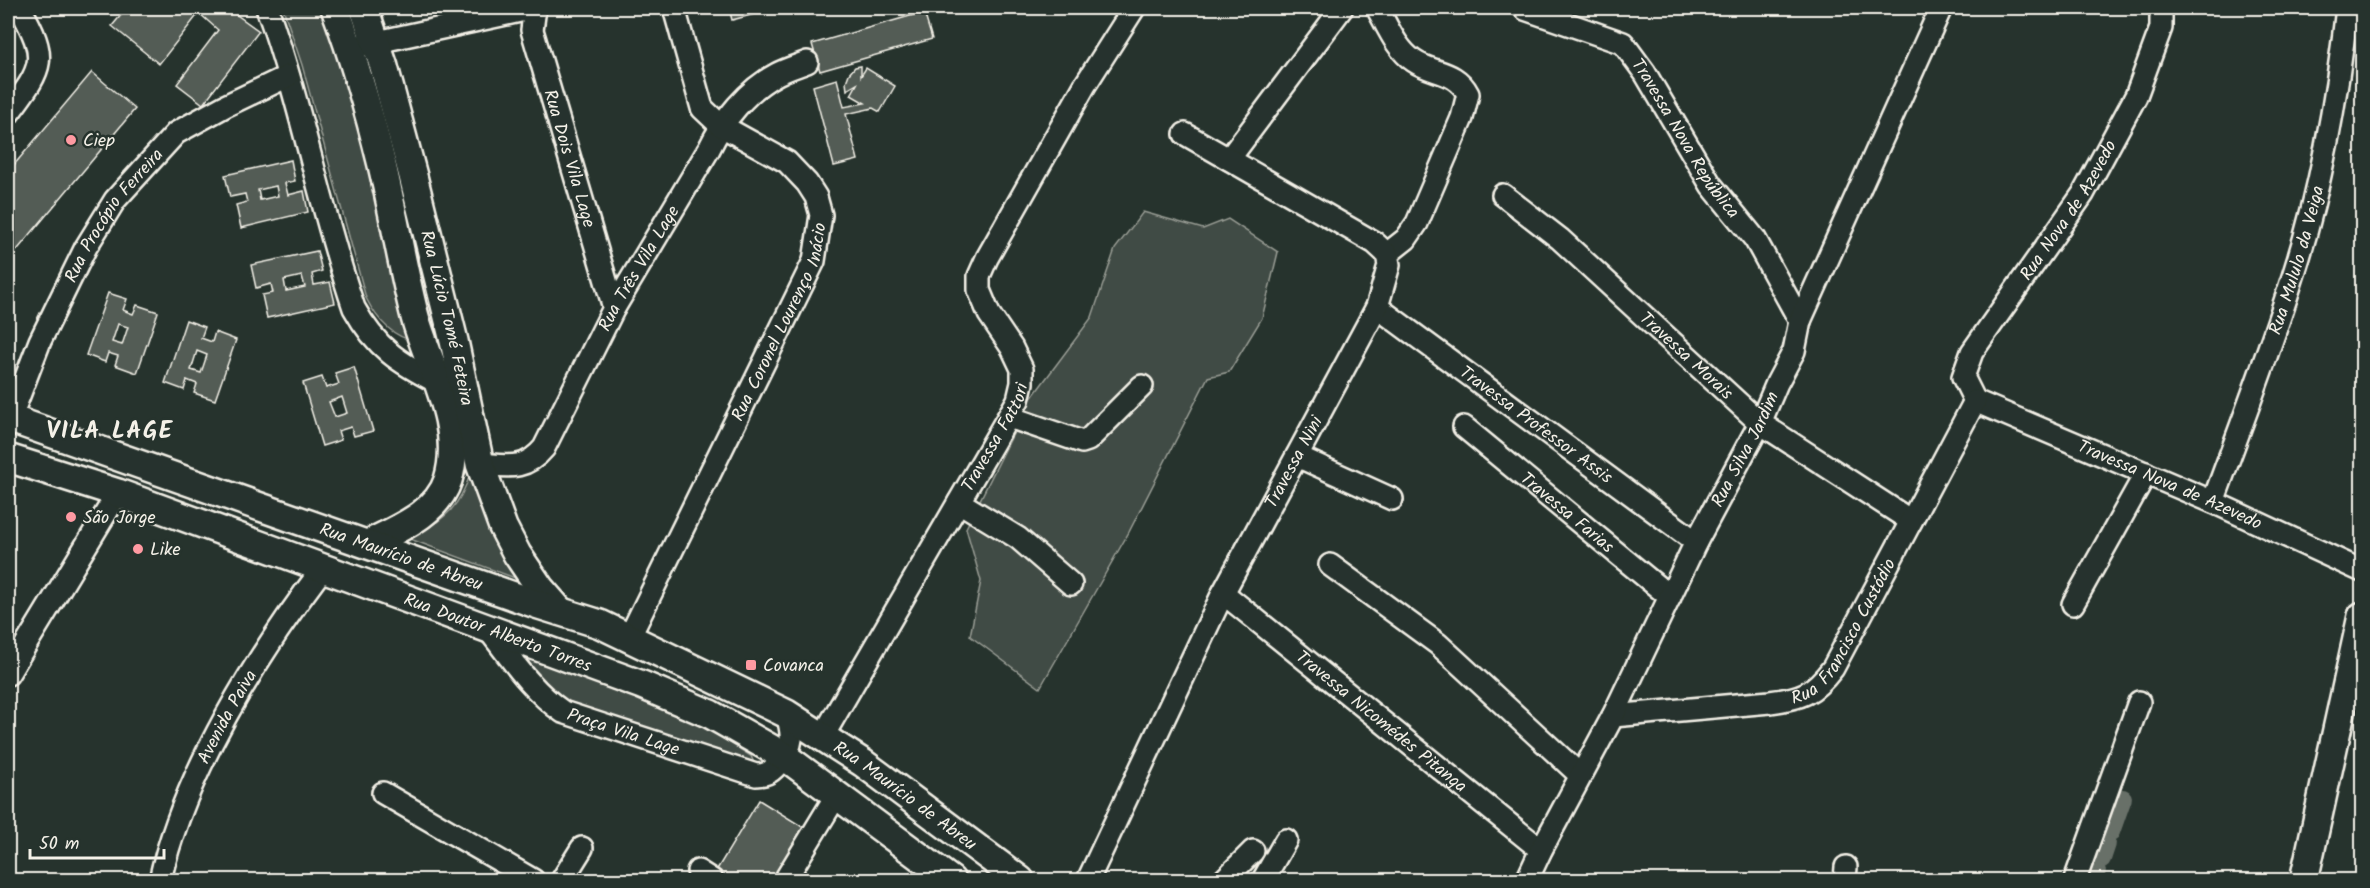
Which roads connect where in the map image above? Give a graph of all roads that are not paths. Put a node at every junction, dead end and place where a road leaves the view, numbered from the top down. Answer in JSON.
{"nodes":[{"id":1,"x":20,"y":8,"type":"edge"},
{"id":2,"x":267,"y":8,"type":"edge"},
{"id":3,"x":336,"y":8,"type":"edge"},
{"id":4,"x":364,"y":8,"type":"edge"},
{"id":5,"x":534,"y":8,"type":"edge"},
{"id":6,"x":674,"y":8,"type":"edge"},
{"id":7,"x":1134,"y":8,"type":"edge"},
{"id":8,"x":1342,"y":8,"type":"edge"},
{"id":9,"x":1377,"y":8,"type":"edge"},
{"id":10,"x":2161,"y":8,"type":"edge"},
{"id":11,"x":2347,"y":8,"type":"edge"},
{"id":12,"x":1525,"y":9,"type":"dead end"},
{"id":13,"x":1933,"y":10,"type":"edge"},
{"id":14,"x":362,"y":45,"type":"junction"},
{"id":15,"x":807,"y":62,"type":"dead end"},
{"id":16,"x":288,"y":76,"type":"junction"},
{"id":17,"x":8,"y":114,"type":"edge"},
{"id":18,"x":720,"y":126,"type":"junction"},
{"id":19,"x":1185,"y":134,"type":"dead end"},
{"id":20,"x":1229,"y":159,"type":"junction"},
{"id":21,"x":1503,"y":195,"type":"dead end"},
{"id":22,"x":1387,"y":254,"type":"junction"},
{"id":23,"x":1377,"y":307,"type":"junction"},
{"id":24,"x":615,"y":308,"type":"junction"},
{"id":25,"x":1800,"y":321,"type":"junction"},
{"id":26,"x":439,"y":383,"type":"junction"},
{"id":27,"x":1142,"y":386,"type":"dead end"},
{"id":28,"x":1975,"y":401,"type":"junction"},
{"id":29,"x":1008,"y":417,"type":"junction"},
{"id":30,"x":9,"y":418,"type":"edge"},
{"id":31,"x":1760,"y":423,"type":"junction"},
{"id":32,"x":1464,"y":428,"type":"dead end"},
{"id":33,"x":1297,"y":456,"type":"junction"},
{"id":34,"x":8,"y":458,"type":"edge"},
{"id":35,"x":480,"y":464,"type":"junction"},
{"id":36,"x":2146,"y":472,"type":"junction"},
{"id":37,"x":118,"y":494,"type":"junction"},
{"id":38,"x":1392,"y":499,"type":"dead end"},
{"id":39,"x":959,"y":502,"type":"junction"},
{"id":40,"x":2213,"y":502,"type":"junction"},
{"id":41,"x":1911,"y":521,"type":"junction"},
{"id":42,"x":1696,"y":542,"type":"junction"},
{"id":43,"x":368,"y":544,"type":"junction"},
{"id":44,"x":1330,"y":565,"type":"dead end"},
{"id":45,"x":323,"y":568,"type":"junction"},
{"id":46,"x":2362,"y":571,"type":"edge"},
{"id":47,"x":1071,"y":584,"type":"dead end"},
{"id":48,"x":1223,"y":593,"type":"junction"},
{"id":49,"x":1670,"y":597,"type":"junction"},
{"id":50,"x":2073,"y":604,"type":"dead end"},
{"id":51,"x":561,"y":612,"type":"junction"},
{"id":52,"x":2362,"y":616,"type":"edge"},
{"id":53,"x":488,"y":629,"type":"junction"},
{"id":54,"x":629,"y":638,"type":"junction"},
{"id":55,"x":2360,"y":648,"type":"edge"},
{"id":56,"x":8,"y":673,"type":"edge"},
{"id":57,"x":2139,"y":702,"type":"dead end"},
{"id":58,"x":787,"y":714,"type":"junction"},
{"id":59,"x":1613,"y":717,"type":"junction"},
{"id":60,"x":823,"y":736,"type":"junction"},
{"id":61,"x":784,"y":756,"type":"junction"},
{"id":62,"x":1580,"y":775,"type":"junction"},
{"id":63,"x":383,"y":793,"type":"dead end"},
{"id":64,"x":836,"y":795,"type":"junction"},
{"id":65,"x":1286,"y":840,"type":"dead end"},
{"id":66,"x":582,"y":848,"type":"dead end"},
{"id":67,"x":1541,"y":850,"type":"junction"},
{"id":68,"x":1253,"y":851,"type":"dead end"},
{"id":69,"x":160,"y":880,"type":"edge"},
{"id":70,"x":533,"y":880,"type":"edge"},
{"id":71,"x":562,"y":880,"type":"edge"},
{"id":72,"x":784,"y":880,"type":"edge"},
{"id":73,"x":951,"y":880,"type":"edge"},
{"id":74,"x":1020,"y":880,"type":"edge"},
{"id":75,"x":1088,"y":880,"type":"edge"},
{"id":76,"x":1224,"y":880,"type":"edge"},
{"id":77,"x":1263,"y":880,"type":"edge"},
{"id":78,"x":1527,"y":880,"type":"edge"},
{"id":79,"x":2075,"y":880,"type":"edge"},
{"id":80,"x":2304,"y":880,"type":"edge"}],
"edges":[{"from":1,"to":17,"type":"street"},
{"from":2,"to":16,"type":"street"},
{"from":3,"to":14,"type":"main road","name":"Rua Lúcio Tomé Feteira"},
{"from":4,"to":14,"type":"main road","name":"Rua Lúcio Tomé Feteira"},
{"from":5,"to":14,"type":"street"},
{"from":5,"to":24,"type":"street","name":"Rua Dois Vila Lage"},
{"from":6,"to":18,"type":"street","name":"Rua Coronel Lourenço Inácio"},
{"from":7,"to":29,"type":"street","name":"Travessa Fattori"},
{"from":8,"to":20,"type":"street"},
{"from":9,"to":22,"type":"street"},
{"from":10,"to":28,"type":"street","name":"Rua Nova de Azevedo"},
{"from":11,"to":40,"type":"street","name":"Rua Mululo da Veiga"},
{"from":12,"to":25,"type":"street","name":"Travessa Nova República"},
{"from":13,"to":25,"type":"street","name":"Rua Silva Jardim"},
{"from":14,"to":26,"type":"main road","name":"Rua Lúcio Tomé Feteira"},
{"from":14,"to":35,"type":"main road","name":"Rua Lúcio Tomé Feteira"},
{"from":15,"to":18,"type":"street","name":"Rua Três Vila Lage"},
{"from":16,"to":26,"type":"street"},
{"from":16,"to":30,"type":"street","name":"Rua Procópio Ferreira"},
{"from":18,"to":24,"type":"street","name":"Rua Três Vila Lage"},
{"from":18,"to":54,"type":"street","name":"Rua Coronel Lourenço Inácio"},
{"from":19,"to":20,"type":"street"},
{"from":20,"to":22,"type":"street"},
{"from":21,"to":31,"type":"street","name":"Travessa Morais"},
{"from":22,"to":23,"type":"street","name":"Travessa Nini"},
{"from":23,"to":33,"type":"street","name":"Travessa Nini"},
{"from":23,"to":42,"type":"street","name":"Travessa Professor Assis"},
{"from":24,"to":35,"type":"street","name":"Rua Três Vila Lage"},
{"from":25,"to":31,"type":"street","name":"Rua Silva Jardim"},
{"from":26,"to":43,"type":"main road","name":"Rua Lúcio Tomé Feteira"},
{"from":27,"to":29,"type":"street"},
{"from":28,"to":36,"type":"street","name":"Travessa Nova de Azevedo"},
{"from":28,"to":41,"type":"street","name":"Rua Francisco Custódio"},
{"from":29,"to":39,"type":"street","name":"Travessa Fattori"},
{"from":30,"to":43,"type":"main road","name":"Rua Maurício de Abreu"},
{"from":31,"to":41,"type":"street","name":"Travessa Morais"},
{"from":31,"to":42,"type":"street","name":"Rua Silva Jardim"},
{"from":32,"to":49,"type":"street","name":"Travessa Farias"},
{"from":33,"to":38,"type":"street"},
{"from":33,"to":48,"type":"street","name":"Travessa Nini"},
{"from":34,"to":37,"type":"main road","name":"Rua Doutor Alberto Torres"},
{"from":35,"to":51,"type":"main road","name":"Rua Lúcio Tomé Feteira"},
{"from":36,"to":40,"type":"street","name":"Travessa Nova de Azevedo"},
{"from":36,"to":50,"type":"street"},
{"from":37,"to":45,"type":"main road","name":"Rua Doutor Alberto Torres"},
{"from":37,"to":56,"type":"street"},
{"from":39,"to":47,"type":"street"},
{"from":39,"to":60,"type":"street","name":"Travessa Fattori"},
{"from":40,"to":46,"type":"street","name":"Travessa Nova de Azevedo"},
{"from":41,"to":59,"type":"street","name":"Rua Francisco Custódio"},
{"from":42,"to":49,"type":"street","name":"Rua Silva Jardim"},
{"from":43,"to":51,"type":"main road","name":"Rua Maurício de Abreu"},
{"from":44,"to":62,"type":"street"},
{"from":45,"to":53,"type":"main road","name":"Rua Doutor Alberto Torres"},
{"from":45,"to":69,"type":"street","name":"Avenida Paiva"},
{"from":48,"to":67,"type":"street","name":"Travessa Nicomédes Pitanga"},
{"from":48,"to":75,"type":"street","name":"Travessa Nini"},
{"from":49,"to":59,"type":"street","name":"Rua Silva Jardim"},
{"from":51,"to":54,"type":"main road","name":"Rua Maurício de Abreu"},
{"from":52,"to":55,"type":"main road"},
{"from":53,"to":61,"type":"main road","name":"Rua Doutor Alberto Torres"},
{"from":53,"to":61,"type":"street","name":"Praça Vila Lage"},
{"from":54,"to":58,"type":"main road","name":"Rua Maurício de Abreu"},
{"from":55,"to":80,"type":"main road"},
{"from":57,"to":79,"type":"street"},
{"from":58,"to":60,"type":"main road","name":"Rua Maurício de Abreu"},
{"from":58,"to":61,"type":"street"},
{"from":59,"to":62,"type":"street","name":"Rua Silva Jardim"},
{"from":60,"to":74,"type":"main road","name":"Rua Maurício de Abreu"},
{"from":61,"to":64,"type":"main road","name":"Rua Doutor Alberto Torres"},
{"from":62,"to":67,"type":"street","name":"Rua Silva Jardim"},
{"from":63,"to":70,"type":"street"},
{"from":64,"to":72,"type":"street"},
{"from":64,"to":73,"type":"main road","name":"Rua Doutor Alberto Torres"},
{"from":65,"to":77,"type":"street"},
{"from":66,"to":71,"type":"street"},
{"from":67,"to":78,"type":"street","name":"Rua Silva Jardim"},
{"from":68,"to":76,"type":"street"}]}
